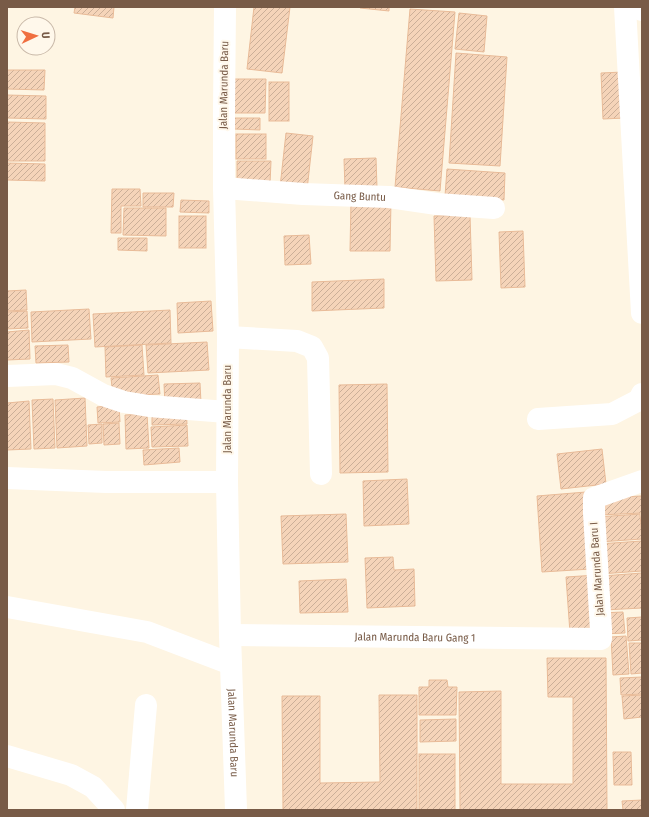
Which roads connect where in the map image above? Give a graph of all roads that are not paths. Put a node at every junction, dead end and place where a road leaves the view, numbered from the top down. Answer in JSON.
{"nodes":[{"id":1,"x":225,"y":7,"type":"edge"},
{"id":2,"x":625,"y":7,"type":"edge"},
{"id":3,"x":642,"y":7,"type":"edge"},
{"id":4,"x":642,"y":10,"type":"edge"},
{"id":5,"x":224,"y":188,"type":"junction"},
{"id":6,"x":494,"y":208,"type":"dead end"},
{"id":7,"x":642,"y":312,"type":"edge"},
{"id":8,"x":228,"y":337,"type":"junction"},
{"id":9,"x":7,"y":376,"type":"edge"},
{"id":10,"x":642,"y":394,"type":"edge"},
{"id":11,"x":227,"y":412,"type":"junction"},
{"id":12,"x":538,"y":419,"type":"dead end"},
{"id":13,"x":321,"y":474,"type":"dead end"},
{"id":14,"x":7,"y":478,"type":"edge"},
{"id":15,"x":642,"y":481,"type":"edge"},
{"id":16,"x":227,"y":482,"type":"junction"},
{"id":17,"x":7,"y":607,"type":"edge"},
{"id":18,"x":230,"y":635,"type":"junction"},
{"id":19,"x":601,"y":639,"type":"joint"},
{"id":20,"x":231,"y":664,"type":"junction"},
{"id":21,"x":146,"y":705,"type":"dead end"},
{"id":22,"x":7,"y":756,"type":"edge"},
{"id":23,"x":114,"y":810,"type":"edge"},
{"id":24,"x":137,"y":810,"type":"edge"},
{"id":25,"x":236,"y":810,"type":"edge"}],
"edges":[{"from":1,"to":5,"type":"street","name":"Jalan Marunda Baru"},
{"from":2,"to":7,"type":"street"},
{"from":3,"to":4,"type":"street"},
{"from":5,"to":6,"type":"street","name":"Gang Buntu"},
{"from":5,"to":8,"type":"street","name":"Jalan Marunda Baru"},
{"from":8,"to":11,"type":"street","name":"Jalan Marunda Baru"},
{"from":8,"to":13,"type":"street"},
{"from":9,"to":11,"type":"street"},
{"from":10,"to":12,"type":"street"},
{"from":11,"to":16,"type":"street","name":"Jalan Marunda Baru"},
{"from":14,"to":16,"type":"street"},
{"from":15,"to":19,"type":"street","name":"Jalan Marunda Baru I"},
{"from":16,"to":18,"type":"street","name":"Jalan Marunda Baru"},
{"from":17,"to":20,"type":"street"},
{"from":18,"to":19,"type":"street","name":"Jalan Marunda Baru Gang 1"},
{"from":18,"to":20,"type":"street","name":"Jalan Marunda Baru"},
{"from":20,"to":25,"type":"street","name":"Jalan Marunda Baru"},
{"from":21,"to":24,"type":"street"},
{"from":22,"to":23,"type":"street"}]}
